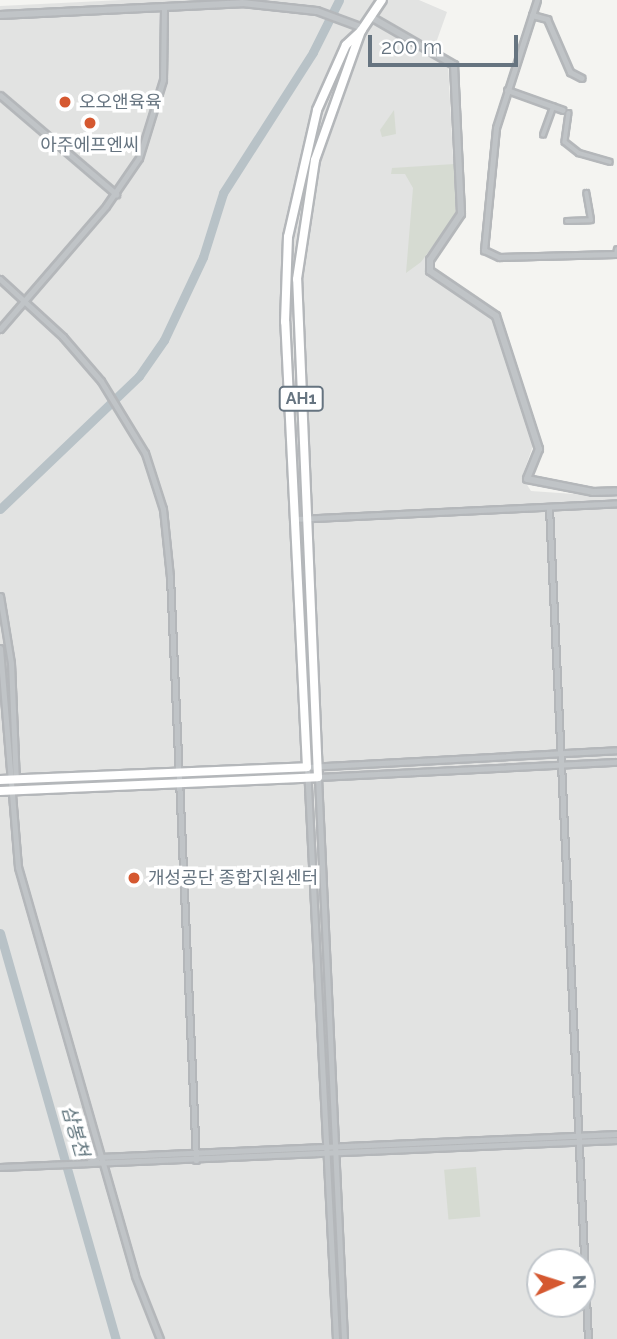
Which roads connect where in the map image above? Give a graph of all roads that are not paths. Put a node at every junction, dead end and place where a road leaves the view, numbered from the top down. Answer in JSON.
{"nodes":[{"id":1,"x":382,"y":0,"type":"edge"},
{"id":2,"x":537,"y":0,"type":"edge"},
{"id":3,"x":164,"y":7,"type":"junction"},
{"id":4,"x":0,"y":15,"type":"edge"},
{"id":5,"x":533,"y":15,"type":"junction"},
{"id":6,"x":371,"y":17,"type":"junction"},
{"id":7,"x":362,"y":30,"type":"junction"},
{"id":8,"x":582,"y":78,"type":"dead end"},
{"id":9,"x":507,"y":90,"type":"junction"},
{"id":10,"x":0,"y":95,"type":"edge"},
{"id":11,"x":553,"y":107,"type":"junction"},
{"id":12,"x":566,"y":111,"type":"joint"},
{"id":13,"x":543,"y":135,"type":"dead end"},
{"id":14,"x":610,"y":162,"type":"dead end"},
{"id":15,"x":586,"y":192,"type":"dead end"},
{"id":16,"x":116,"y":194,"type":"junction"},
{"id":17,"x":567,"y":221,"type":"dead end"},
{"id":18,"x":617,"y":249,"type":"edge"},
{"id":19,"x":0,"y":279,"type":"edge"},
{"id":20,"x":26,"y":301,"type":"junction"},
{"id":21,"x":0,"y":330,"type":"edge"},
{"id":22,"x":617,"y":491,"type":"edge"},
{"id":23,"x":617,"y":503,"type":"edge"},
{"id":24,"x":549,"y":507,"type":"junction"},
{"id":25,"x":306,"y":518,"type":"junction"},
{"id":26,"x":295,"y":519,"type":"junction"},
{"id":27,"x":0,"y":596,"type":"edge"},
{"id":28,"x":0,"y":649,"type":"edge"},
{"id":29,"x":617,"y":750,"type":"edge"},
{"id":30,"x":560,"y":753,"type":"junction"},
{"id":31,"x":617,"y":762,"type":"edge"},
{"id":32,"x":561,"y":765,"type":"junction"},
{"id":33,"x":307,"y":766,"type":"junction"},
{"id":34,"x":317,"y":766,"type":"junction"},
{"id":35,"x":179,"y":772,"type":"junction"},
{"id":36,"x":307,"y":777,"type":"junction"},
{"id":37,"x":318,"y":777,"type":"junction"},
{"id":38,"x":8,"y":780,"type":"edge"},
{"id":39,"x":179,"y":783,"type":"junction"},
{"id":40,"x":9,"y":791,"type":"edge"},
{"id":41,"x":617,"y":1134,"type":"edge"},
{"id":42,"x":578,"y":1139,"type":"junction"},
{"id":43,"x":617,"y":1140,"type":"edge"},
{"id":44,"x":326,"y":1150,"type":"junction"},
{"id":45,"x":335,"y":1150,"type":"junction"},
{"id":46,"x":196,"y":1156,"type":"junction"},
{"id":47,"x":101,"y":1161,"type":"junction"},
{"id":48,"x":0,"y":1167,"type":"edge"},
{"id":49,"x":160,"y":1339,"type":"edge"},
{"id":50,"x":336,"y":1339,"type":"edge"},
{"id":51,"x":344,"y":1339,"type":"edge"},
{"id":52,"x":588,"y":1339,"type":"edge"}],
"edges":[{"from":1,"to":6,"type":"main road","number":"AH1"},
{"from":2,"to":5,"type":"street"},
{"from":3,"to":4,"type":"street"},
{"from":3,"to":7,"type":"street"},
{"from":3,"to":16,"type":"street"},
{"from":5,"to":8,"type":"street"},
{"from":5,"to":9,"type":"street"},
{"from":6,"to":7,"type":"main road","number":"AH1"},
{"from":6,"to":22,"type":"street"},
{"from":7,"to":25,"type":"main road","number":"AH1"},
{"from":7,"to":26,"type":"main road","number":"AH1"},
{"from":9,"to":11,"type":"street"},
{"from":9,"to":18,"type":"street"},
{"from":10,"to":16,"type":"street"},
{"from":11,"to":12,"type":"street"},
{"from":11,"to":13,"type":"street"},
{"from":12,"to":14,"type":"street"},
{"from":15,"to":17,"type":"street"},
{"from":16,"to":20,"type":"street"},
{"from":19,"to":20,"type":"street"},
{"from":20,"to":21,"type":"street"},
{"from":20,"to":35,"type":"street"},
{"from":23,"to":24,"type":"street"},
{"from":24,"to":25,"type":"street"},
{"from":24,"to":30,"type":"street"},
{"from":25,"to":26,"type":"street"},
{"from":25,"to":34,"type":"main road","number":"AH1"},
{"from":26,"to":33,"type":"main road","number":"AH1"},
{"from":27,"to":38,"type":"street"},
{"from":28,"to":38,"type":"street"},
{"from":29,"to":30,"type":"street"},
{"from":30,"to":32,"type":"street"},
{"from":30,"to":34,"type":"street"},
{"from":31,"to":32,"type":"street"},
{"from":32,"to":37,"type":"street"},
{"from":32,"to":42,"type":"street"},
{"from":33,"to":34,"type":"street"},
{"from":33,"to":35,"type":"main road"},
{"from":33,"to":36,"type":"street"},
{"from":34,"to":37,"type":"main road","number":"AH1"},
{"from":35,"to":38,"type":"main road"},
{"from":35,"to":39,"type":"street"},
{"from":36,"to":37,"type":"main road"},
{"from":36,"to":39,"type":"main road"},
{"from":36,"to":44,"type":"street"},
{"from":37,"to":45,"type":"street"},
{"from":38,"to":40,"type":"street"},
{"from":39,"to":40,"type":"main road"},
{"from":39,"to":46,"type":"street"},
{"from":40,"to":47,"type":"street"},
{"from":41,"to":42,"type":"street"},
{"from":42,"to":43,"type":"street"},
{"from":42,"to":45,"type":"street"},
{"from":42,"to":52,"type":"street"},
{"from":44,"to":45,"type":"street"},
{"from":44,"to":46,"type":"street"},
{"from":44,"to":50,"type":"street"},
{"from":45,"to":51,"type":"street"},
{"from":46,"to":47,"type":"street"},
{"from":47,"to":48,"type":"street"},
{"from":47,"to":49,"type":"street"}]}
